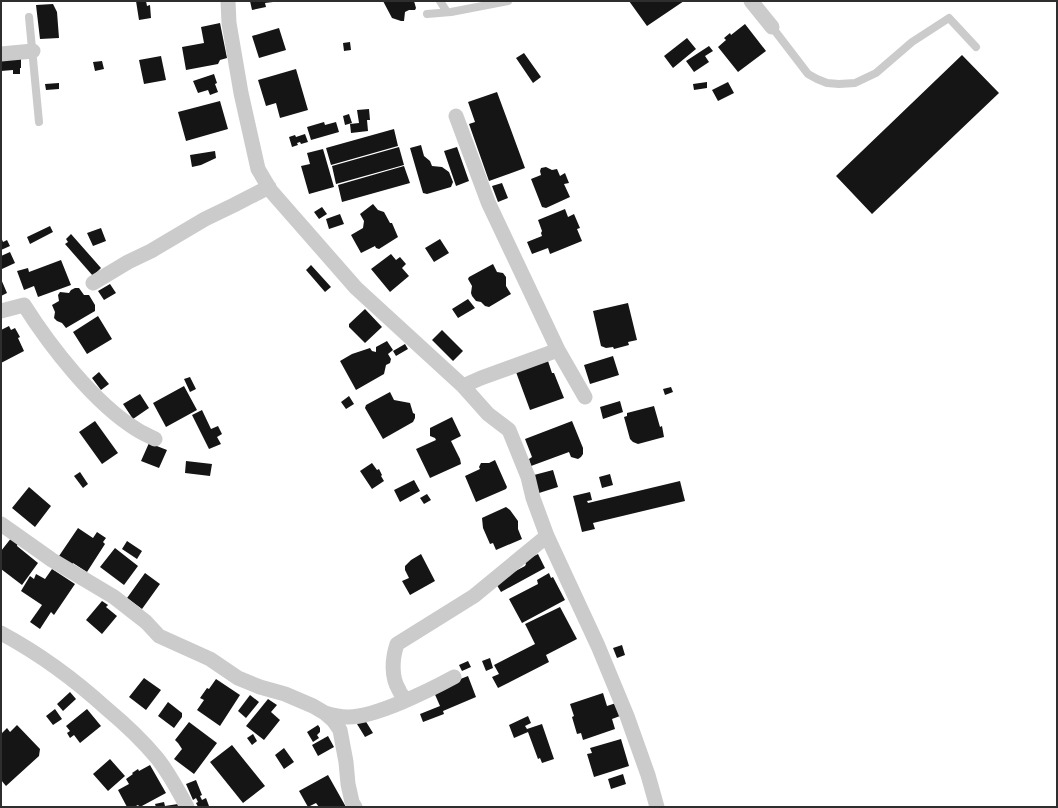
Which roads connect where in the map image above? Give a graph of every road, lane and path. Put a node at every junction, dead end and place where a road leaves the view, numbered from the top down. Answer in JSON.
{"nodes":[{"id":1,"x":228,"y":1,"type":"edge"},
{"id":2,"x":440,"y":1,"type":"edge"},
{"id":3,"x":508,"y":1,"type":"edge"},
{"id":4,"x":751,"y":1,"type":"edge"},
{"id":5,"x":448,"y":12,"type":"junction"},
{"id":6,"x":427,"y":14,"type":"dead end"},
{"id":7,"x":29,"y":17,"type":"dead end"},
{"id":8,"x":772,"y":27,"type":"joint"},
{"id":9,"x":976,"y":46,"type":"dead end"},
{"id":10,"x":33,"y":51,"type":"junction"},
{"id":11,"x":1,"y":54,"type":"edge"},
{"id":12,"x":456,"y":116,"type":"dead end"},
{"id":13,"x":39,"y":122,"type":"dead end"},
{"id":14,"x":269,"y":187,"type":"junction"},
{"id":15,"x":93,"y":283,"type":"dead end"},
{"id":16,"x":1,"y":311,"type":"edge"},
{"id":17,"x":558,"y":350,"type":"junction"},
{"id":18,"x":463,"y":386,"type":"junction"},
{"id":19,"x":584,"y":397,"type":"dead end"},
{"id":20,"x":155,"y":439,"type":"dead end"},
{"id":21,"x":1,"y":524,"type":"edge"},
{"id":22,"x":547,"y":536,"type":"junction"},
{"id":23,"x":1,"y":633,"type":"edge"},
{"id":24,"x":454,"y":677,"type":"dead end"},
{"id":25,"x":407,"y":700,"type":"junction"},
{"id":26,"x":325,"y":713,"type":"junction"},
{"id":27,"x":187,"y":807,"type":"edge"},
{"id":28,"x":355,"y":807,"type":"edge"},
{"id":29,"x":657,"y":807,"type":"edge"}],
"edges":[{"from":1,"to":14,"type":"street"},
{"from":2,"to":5,"type":"lane"},
{"from":3,"to":5,"type":"lane"},
{"from":4,"to":8,"type":"street"},
{"from":5,"to":6,"type":"lane"},
{"from":7,"to":10,"type":"lane"},
{"from":8,"to":9,"type":"lane"},
{"from":10,"to":11,"type":"street"},
{"from":10,"to":13,"type":"lane"},
{"from":12,"to":17,"type":"street"},
{"from":14,"to":15,"type":"street"},
{"from":14,"to":18,"type":"street"},
{"from":16,"to":20,"type":"street"},
{"from":17,"to":18,"type":"street"},
{"from":17,"to":19,"type":"street"},
{"from":18,"to":22,"type":"street"},
{"from":21,"to":26,"type":"street"},
{"from":22,"to":25,"type":"street"},
{"from":22,"to":29,"type":"street"},
{"from":23,"to":27,"type":"street"},
{"from":24,"to":25,"type":"street"},
{"from":25,"to":26,"type":"street"},
{"from":26,"to":28,"type":"street"}]}
